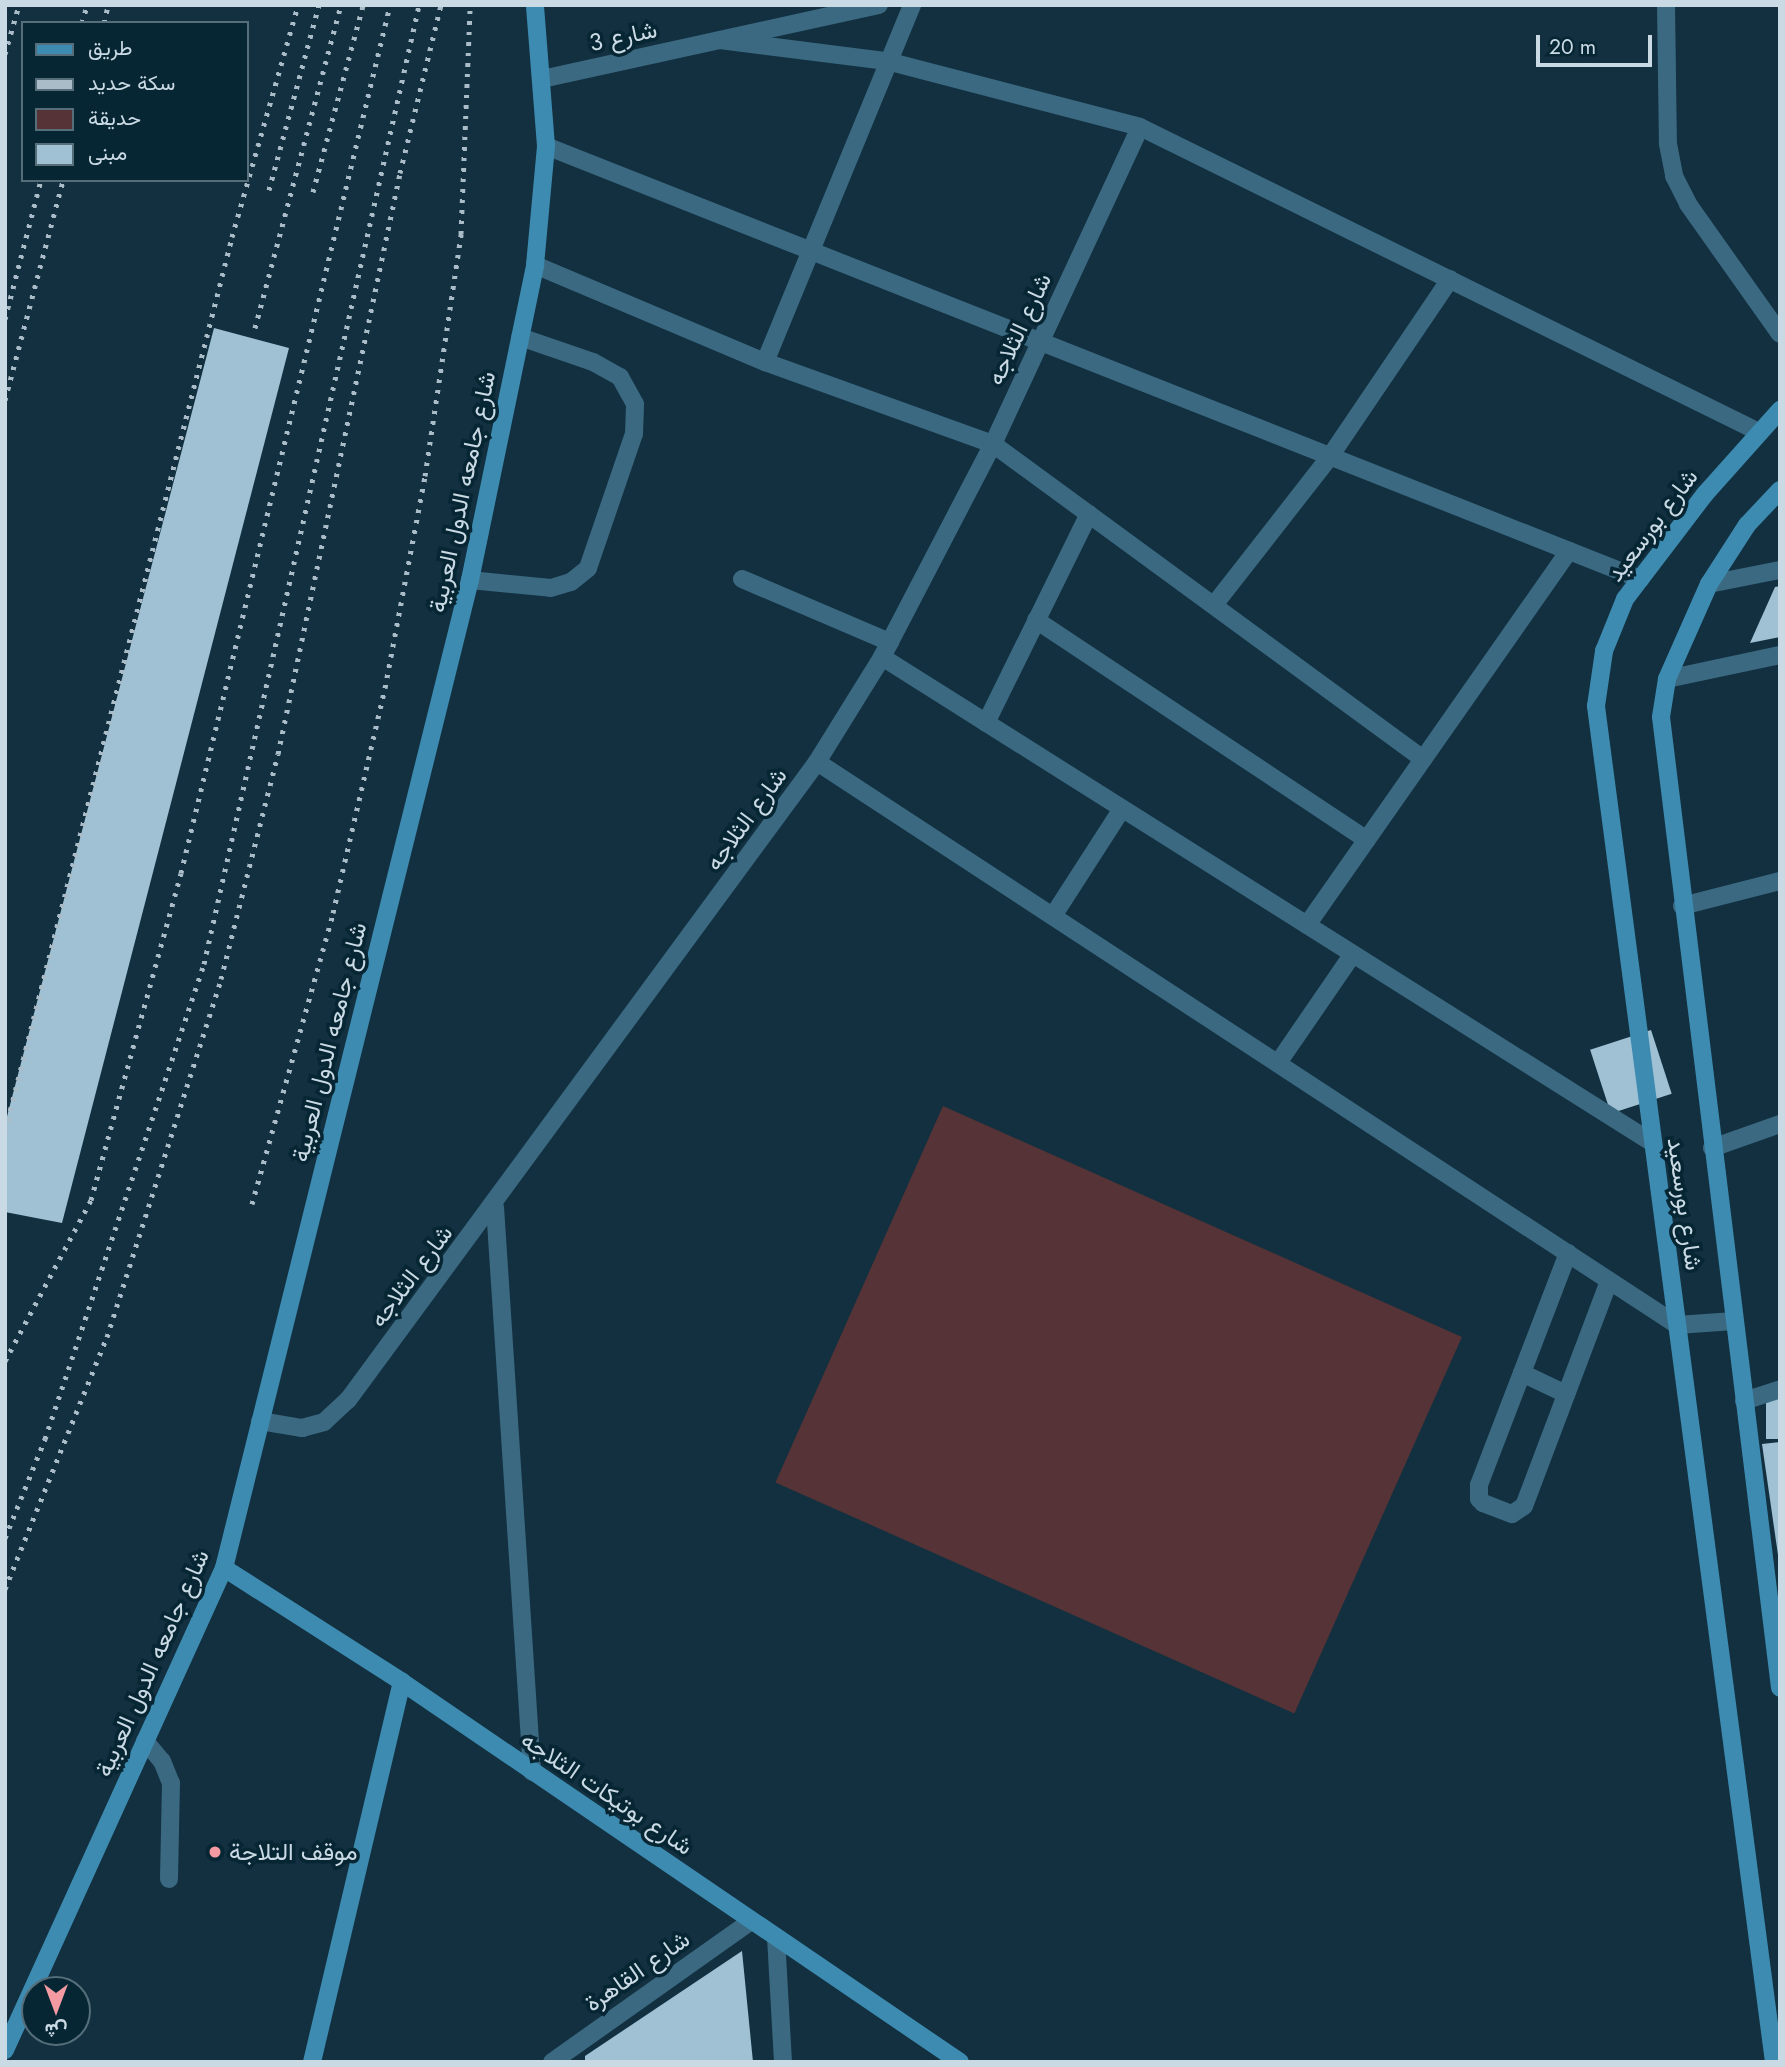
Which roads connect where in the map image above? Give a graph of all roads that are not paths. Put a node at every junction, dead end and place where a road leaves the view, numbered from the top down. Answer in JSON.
{"nodes":[{"id":1,"x":536,"y":5,"type":"edge"},
{"id":2,"x":879,"y":5,"type":"edge"},
{"id":3,"x":912,"y":5,"type":"edge"},
{"id":4,"x":1665,"y":5,"type":"edge"},
{"id":5,"x":859,"y":7,"type":"edge"},
{"id":6,"x":720,"y":40,"type":"junction"},
{"id":7,"x":887,"y":61,"type":"junction"},
{"id":8,"x":542,"y":79,"type":"junction"},
{"id":9,"x":1140,"y":127,"type":"junction"},
{"id":10,"x":546,"y":146,"type":"junction"},
{"id":11,"x":814,"y":250,"type":"junction"},
{"id":12,"x":535,"y":265,"type":"junction"},
{"id":13,"x":1450,"y":279,"type":"junction"},
{"id":14,"x":1780,"y":334,"type":"edge"},
{"id":15,"x":520,"y":337,"type":"junction"},
{"id":16,"x":1039,"y":345,"type":"junction"},
{"id":17,"x":765,"y":362,"type":"junction"},
{"id":18,"x":1780,"y":410,"type":"edge"},
{"id":19,"x":1759,"y":432,"type":"junction"},
{"id":20,"x":993,"y":444,"type":"junction"},
{"id":21,"x":1329,"y":458,"type":"junction"},
{"id":22,"x":1780,"y":490,"type":"edge"},
{"id":23,"x":1089,"y":514,"type":"junction"},
{"id":24,"x":1569,"y":551,"type":"junction"},
{"id":25,"x":1780,"y":570,"type":"edge"},
{"id":26,"x":742,"y":579,"type":"dead end"},
{"id":27,"x":1640,"y":579,"type":"junction"},
{"id":28,"x":470,"y":580,"type":"junction"},
{"id":29,"x":1709,"y":584,"type":"junction"},
{"id":30,"x":1214,"y":605,"type":"junction"},
{"id":31,"x":1036,"y":620,"type":"junction"},
{"id":32,"x":886,"y":650,"type":"junction"},
{"id":33,"x":1780,"y":655,"type":"edge"},
{"id":34,"x":1667,"y":679,"type":"junction"},
{"id":35,"x":986,"y":723,"type":"junction"},
{"id":36,"x":1423,"y":759,"type":"junction"},
{"id":37,"x":817,"y":762,"type":"junction"},
{"id":38,"x":1122,"y":809,"type":"junction"},
{"id":39,"x":1367,"y":840,"type":"junction"},
{"id":40,"x":1780,"y":881,"type":"edge"},
{"id":41,"x":1682,"y":906,"type":"junction"},
{"id":42,"x":1052,"y":916,"type":"junction"},
{"id":43,"x":1307,"y":925,"type":"junction"},
{"id":44,"x":1353,"y":954,"type":"junction"},
{"id":45,"x":1278,"y":1063,"type":"junction"},
{"id":46,"x":1780,"y":1124,"type":"edge"},
{"id":47,"x":1653,"y":1143,"type":"junction"},
{"id":48,"x":1712,"y":1147,"type":"junction"},
{"id":49,"x":495,"y":1207,"type":"junction"},
{"id":50,"x":1568,"y":1253,"type":"junction"},
{"id":51,"x":1609,"y":1280,"type":"junction"},
{"id":52,"x":1734,"y":1321,"type":"junction"},
{"id":53,"x":1677,"y":1325,"type":"junction"},
{"id":54,"x":1522,"y":1373,"type":"junction"},
{"id":55,"x":1780,"y":1389,"type":"edge"},
{"id":56,"x":1566,"y":1394,"type":"junction"},
{"id":57,"x":1744,"y":1401,"type":"junction"},
{"id":58,"x":260,"y":1420,"type":"junction"},
{"id":59,"x":224,"y":1568,"type":"junction"},
{"id":60,"x":1777,"y":1643,"type":"edge"},
{"id":61,"x":402,"y":1682,"type":"junction"},
{"id":62,"x":1780,"y":1688,"type":"edge"},
{"id":63,"x":145,"y":1741,"type":"junction"},
{"id":64,"x":532,"y":1772,"type":"junction"},
{"id":65,"x":169,"y":1879,"type":"dead end"},
{"id":66,"x":751,"y":1921,"type":"junction"},
{"id":67,"x":776,"y":1937,"type":"junction"},
{"id":68,"x":5,"y":2050,"type":"edge"},
{"id":69,"x":312,"y":2062,"type":"edge"},
{"id":70,"x":552,"y":2062,"type":"edge"},
{"id":71,"x":783,"y":2062,"type":"edge"},
{"id":72,"x":960,"y":2062,"type":"edge"},
{"id":73,"x":1774,"y":2062,"type":"edge"}],
"edges":[{"from":1,"to":8,"type":"main road","name":"شارع جامعه الدول العربية"},
{"from":2,"to":5,"type":"street","name":"شارع 3"},
{"from":3,"to":7,"type":"street"},
{"from":4,"to":14,"type":"street"},
{"from":5,"to":6,"type":"street","name":"شارع 3"},
{"from":6,"to":7,"type":"street"},
{"from":6,"to":8,"type":"street","name":"شارع 3"},
{"from":7,"to":9,"type":"street"},
{"from":7,"to":11,"type":"street"},
{"from":8,"to":10,"type":"main road","name":"شارع جامعه الدول العربية"},
{"from":9,"to":13,"type":"street"},
{"from":9,"to":16,"type":"street","name":"شارع الثلاجه"},
{"from":10,"to":11,"type":"street"},
{"from":10,"to":12,"type":"main road","name":"شارع جامعه الدول العربية"},
{"from":11,"to":16,"type":"street"},
{"from":11,"to":17,"type":"street"},
{"from":12,"to":15,"type":"main road","name":"شارع جامعه الدول العربية"},
{"from":12,"to":17,"type":"street"},
{"from":13,"to":19,"type":"street"},
{"from":13,"to":21,"type":"street"},
{"from":15,"to":28,"type":"main road","name":"شارع جامعه الدول العربية"},
{"from":15,"to":28,"type":"street"},
{"from":16,"to":20,"type":"street","name":"شارع الثلاجه"},
{"from":16,"to":21,"type":"street"},
{"from":17,"to":20,"type":"street"},
{"from":18,"to":19,"type":"main road","name":"شارع بورسعيد"},
{"from":19,"to":27,"type":"main road","name":"شارع بورسعيد"},
{"from":20,"to":23,"type":"street"},
{"from":20,"to":32,"type":"street","name":"شارع الثلاجه"},
{"from":21,"to":24,"type":"street"},
{"from":21,"to":30,"type":"street"},
{"from":22,"to":29,"type":"main road","name":"شارع بورسعيد"},
{"from":23,"to":30,"type":"street"},
{"from":23,"to":31,"type":"street"},
{"from":24,"to":27,"type":"street"},
{"from":24,"to":36,"type":"street"},
{"from":25,"to":29,"type":"street"},
{"from":26,"to":32,"type":"street"},
{"from":27,"to":47,"type":"main road","name":"شارع بورسعيد"},
{"from":28,"to":58,"type":"main road","name":"شارع جامعه الدول العربية"},
{"from":29,"to":34,"type":"main road","name":"شارع بورسعيد"},
{"from":30,"to":36,"type":"street"},
{"from":31,"to":35,"type":"street"},
{"from":31,"to":39,"type":"street"},
{"from":32,"to":35,"type":"street"},
{"from":32,"to":37,"type":"street","name":"شارع الثلاجه"},
{"from":33,"to":34,"type":"street"},
{"from":34,"to":41,"type":"main road","name":"شارع بورسعيد"},
{"from":35,"to":38,"type":"street"},
{"from":36,"to":39,"type":"street"},
{"from":37,"to":42,"type":"street"},
{"from":37,"to":49,"type":"street","name":"شارع الثلاجه"},
{"from":38,"to":42,"type":"street"},
{"from":38,"to":43,"type":"street"},
{"from":39,"to":43,"type":"street"},
{"from":40,"to":41,"type":"street"},
{"from":41,"to":48,"type":"main road","name":"شارع بورسعيد"},
{"from":42,"to":45,"type":"street"},
{"from":43,"to":44,"type":"street"},
{"from":44,"to":45,"type":"street"},
{"from":44,"to":47,"type":"street"},
{"from":45,"to":50,"type":"street"},
{"from":46,"to":48,"type":"street"},
{"from":47,"to":53,"type":"main road","name":"شارع بورسعيد"},
{"from":48,"to":52,"type":"main road","name":"شارع بورسعيد"},
{"from":49,"to":58,"type":"street","name":"شارع الثلاجه"},
{"from":49,"to":64,"type":"street"},
{"from":50,"to":51,"type":"street"},
{"from":50,"to":54,"type":"street"},
{"from":51,"to":53,"type":"street"},
{"from":51,"to":56,"type":"street"},
{"from":52,"to":53,"type":"street"},
{"from":52,"to":57,"type":"main road","name":"شارع بورسعيد"},
{"from":53,"to":73,"type":"main road","name":"شارع بورسعيد"},
{"from":54,"to":56,"type":"street"},
{"from":54,"to":56,"type":"street"},
{"from":55,"to":57,"type":"street"},
{"from":57,"to":60,"type":"main road","name":"شارع بورسعيد"},
{"from":58,"to":59,"type":"main road","name":"شارع جامعه الدول العربية"},
{"from":59,"to":61,"type":"main road","name":"شارع بوتيكات الثلاجه"},
{"from":59,"to":63,"type":"main road","name":"شارع جامعه الدول العربية"},
{"from":60,"to":62,"type":"main road","name":"شارع بورسعيد"},
{"from":61,"to":64,"type":"main road","name":"شارع بوتيكات الثلاجه"},
{"from":61,"to":69,"type":"main road"},
{"from":63,"to":65,"type":"street"},
{"from":63,"to":68,"type":"main road","name":"شارع جامعه الدول العربية"},
{"from":64,"to":66,"type":"main road","name":"شارع بوتيكات الثلاجه"},
{"from":66,"to":67,"type":"main road","name":"شارع بوتيكات الثلاجه"},
{"from":66,"to":70,"type":"street","name":"شارع القاهرة"},
{"from":67,"to":71,"type":"street"},
{"from":67,"to":72,"type":"main road","name":"شارع بوتيكات الثلاجه"}]}
